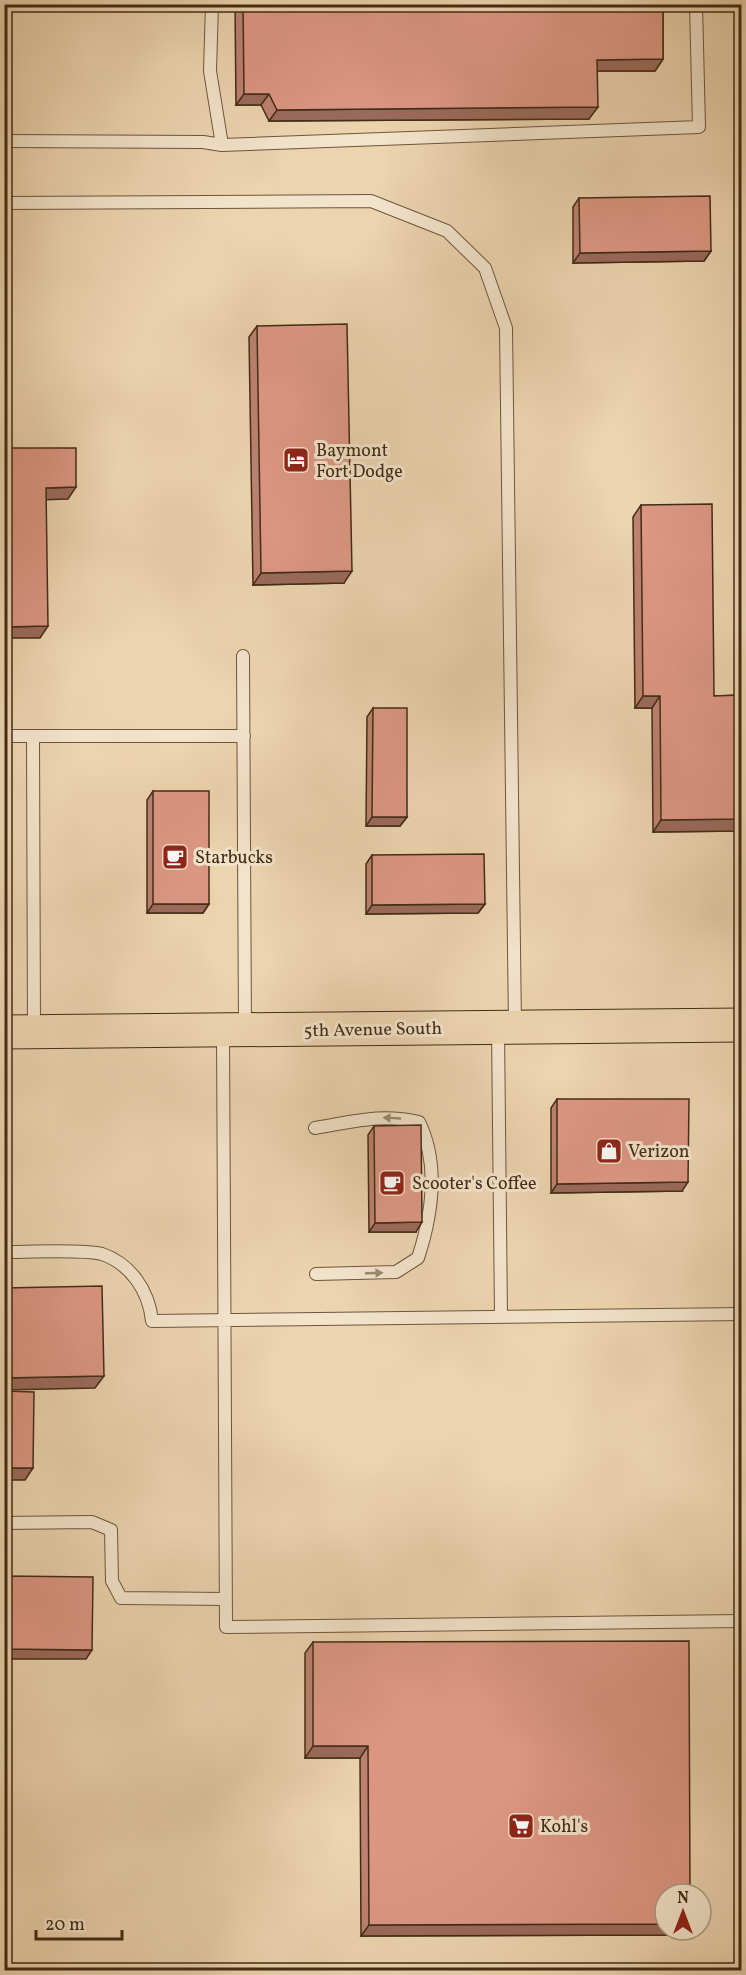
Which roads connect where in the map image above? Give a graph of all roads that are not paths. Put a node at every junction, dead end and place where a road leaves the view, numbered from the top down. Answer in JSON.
{"nodes":[{"id":1,"x":212,"y":4,"type":"edge"},
{"id":2,"x":696,"y":4,"type":"edge"},
{"id":3,"x":4,"y":141,"type":"edge"},
{"id":4,"x":222,"y":145,"type":"junction"},
{"id":5,"x":4,"y":203,"type":"edge"},
{"id":6,"x":243,"y":656,"type":"dead end"},
{"id":7,"x":4,"y":736,"type":"edge"},
{"id":8,"x":33,"y":736,"type":"junction"},
{"id":9,"x":244,"y":736,"type":"junction"},
{"id":10,"x":741,"y":1025,"type":"edge"},
{"id":11,"x":506,"y":1028,"type":"junction"},
{"id":12,"x":234,"y":1030,"type":"junction"},
{"id":13,"x":19,"y":1032,"type":"edge"},
{"id":14,"x":315,"y":1128,"type":"dead end"},
{"id":15,"x":4,"y":1252,"type":"edge"},
{"id":16,"x":316,"y":1274,"type":"dead end"},
{"id":17,"x":741,"y":1314,"type":"edge"},
{"id":18,"x":501,"y":1316,"type":"junction"},
{"id":19,"x":224,"y":1318,"type":"junction"},
{"id":20,"x":4,"y":1522,"type":"edge"},
{"id":21,"x":226,"y":1599,"type":"junction"},
{"id":22,"x":741,"y":1621,"type":"edge"}],
"edges":[{"from":1,"to":4,"type":"lane"},
{"from":2,"to":4,"type":"lane"},
{"from":3,"to":4,"type":"lane"},
{"from":5,"to":11,"type":"lane"},
{"from":6,"to":9,"type":"lane"},
{"from":7,"to":8,"type":"lane"},
{"from":8,"to":9,"type":"lane"},
{"from":8,"to":13,"type":"lane"},
{"from":9,"to":12,"type":"lane"},
{"from":10,"to":11,"type":"main road","name":"5th Avenue South"},
{"from":11,"to":12,"type":"main road","name":"5th Avenue South"},
{"from":11,"to":18,"type":"lane"},
{"from":12,"to":13,"type":"main road","name":"5th Avenue South"},
{"from":12,"to":19,"type":"lane"},
{"from":16,"to":14,"type":"lane","one_way":true},
{"from":15,"to":19,"type":"lane"},
{"from":17,"to":18,"type":"lane"},
{"from":18,"to":19,"type":"lane"},
{"from":19,"to":21,"type":"lane"},
{"from":20,"to":21,"type":"lane"},
{"from":21,"to":22,"type":"lane"}]}
